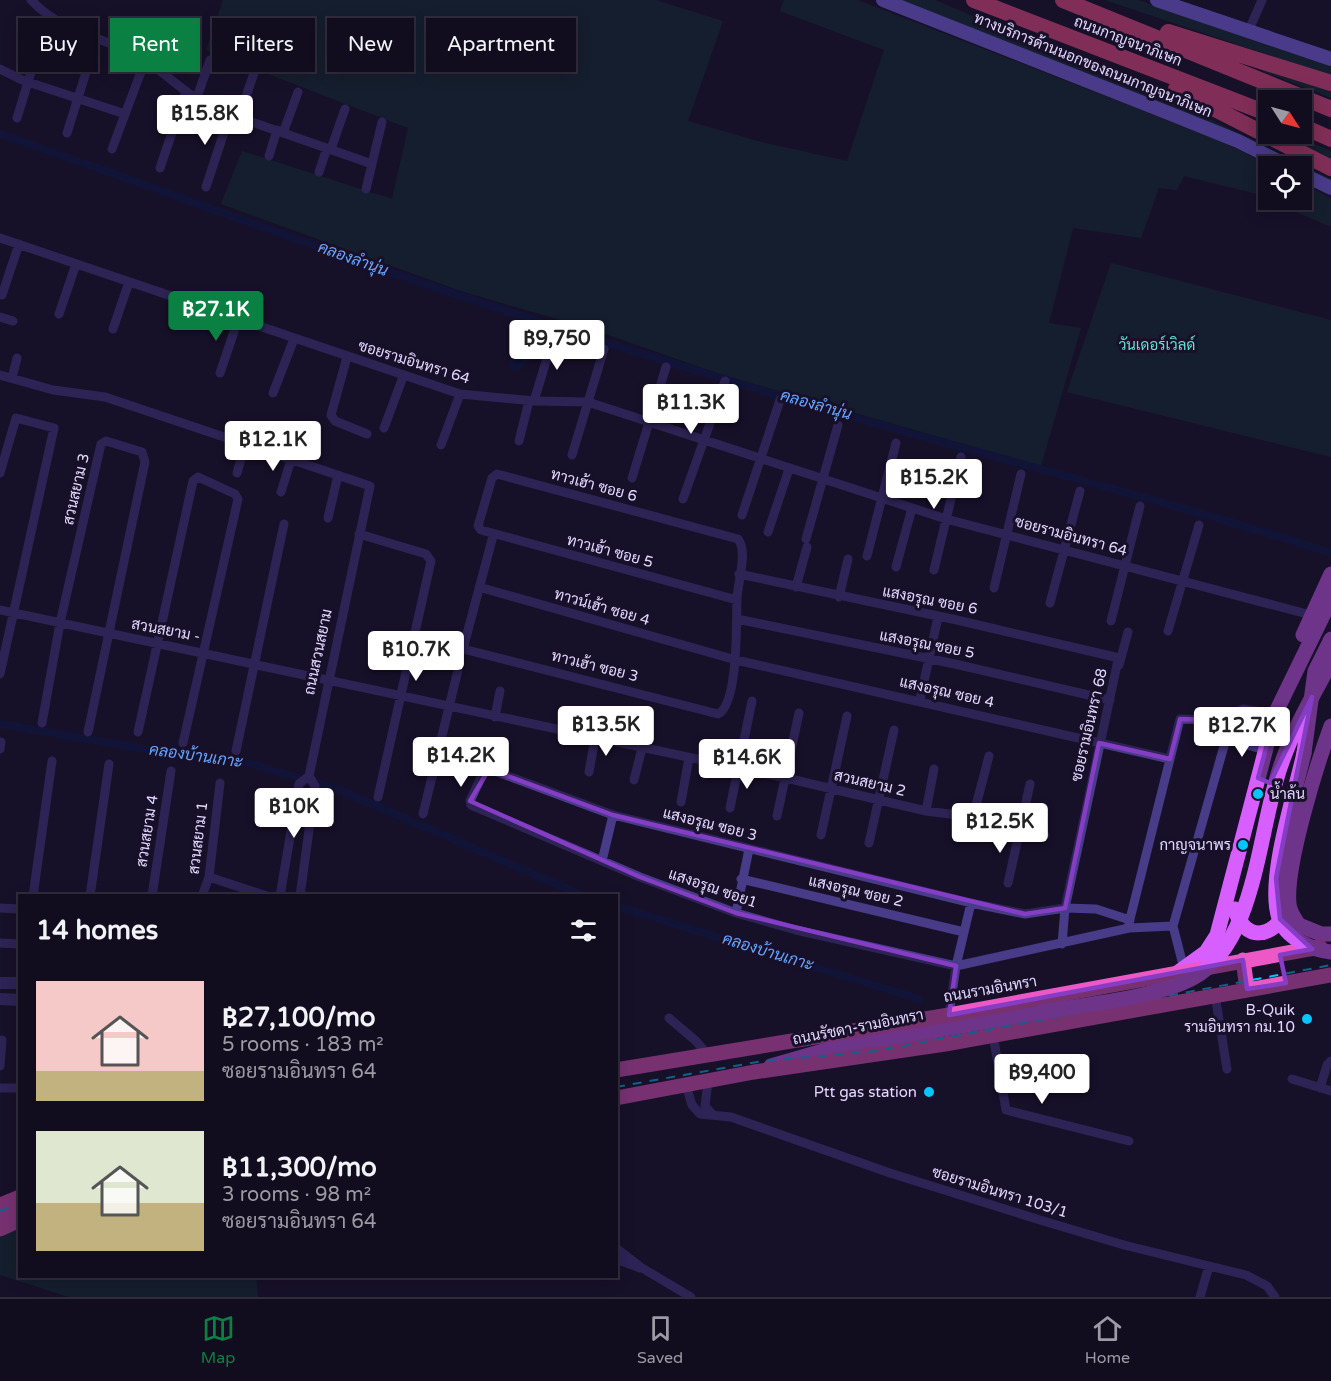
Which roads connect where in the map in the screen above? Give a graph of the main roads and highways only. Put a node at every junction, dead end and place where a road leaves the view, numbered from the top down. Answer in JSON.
{"nodes":[{"id":1,"x":883,"y":0,"type":"edge"},
{"id":2,"x":974,"y":0,"type":"edge"},
{"id":3,"x":1063,"y":0,"type":"edge"},
{"id":4,"x":1157,"y":0,"type":"edge"},
{"id":5,"x":1100,"y":14,"type":"junction"},
{"id":6,"x":1098,"y":50,"type":"junction"},
{"id":7,"x":1331,"y":59,"type":"edge"},
{"id":8,"x":1331,"y":83,"type":"edge"},
{"id":9,"x":1331,"y":109,"type":"edge"},
{"id":10,"x":1258,"y":110,"type":"edge"},
{"id":11,"x":1312,"y":130,"type":"edge"},
{"id":12,"x":1331,"y":139,"type":"edge"},
{"id":13,"x":1266,"y":156,"type":"edge"},
{"id":14,"x":1331,"y":168,"type":"edge"},
{"id":15,"x":1312,"y":179,"type":"edge"},
{"id":16,"x":1331,"y":188,"type":"edge"},
{"id":17,"x":1331,"y":574,"type":"edge"},
{"id":18,"x":1331,"y":599,"type":"edge"},
{"id":19,"x":1331,"y":626,"type":"edge"},
{"id":20,"x":1331,"y":639,"type":"edge"},
{"id":21,"x":1331,"y":662,"type":"edge"},
{"id":22,"x":1315,"y":671,"type":"junction"},
{"id":23,"x":1275,"y":714,"type":"junction"},
{"id":24,"x":1331,"y":726,"type":"edge"},
{"id":25,"x":1230,"y":891,"type":"junction"},
{"id":26,"x":1289,"y":905,"type":"junction"},
{"id":27,"x":1331,"y":934,"type":"edge"},
{"id":28,"x":1331,"y":945,"type":"edge"},
{"id":29,"x":1331,"y":952,"type":"edge"},
{"id":30,"x":1280,"y":955,"type":"junction"},
{"id":31,"x":1243,"y":960,"type":"junction"},
{"id":32,"x":1180,"y":971,"type":"junction"},
{"id":33,"x":1331,"y":975,"type":"edge"},
{"id":34,"x":1154,"y":976,"type":"junction"},
{"id":35,"x":1286,"y":983,"type":"junction"},
{"id":36,"x":1247,"y":989,"type":"junction"},
{"id":37,"x":1152,"y":1006,"type":"junction"},
{"id":38,"x":618,"y":1072,"type":"edge"},
{"id":39,"x":754,"y":1072,"type":"junction"},
{"id":40,"x":661,"y":1089,"type":"junction"},
{"id":41,"x":618,"y":1093,"type":"edge"},
{"id":42,"x":618,"y":1098,"type":"edge"},
{"id":43,"x":18,"y":1189,"type":"edge"},
{"id":44,"x":0,"y":1196,"type":"edge"},
{"id":45,"x":18,"y":1198,"type":"edge"},
{"id":46,"x":0,"y":1205,"type":"edge"},
{"id":47,"x":18,"y":1210,"type":"edge"},
{"id":48,"x":0,"y":1217,"type":"edge"},
{"id":49,"x":18,"y":1221,"type":"edge"},
{"id":50,"x":0,"y":1229,"type":"edge"}],
"edges":[{"from":1,"to":13,"type":"main road","name":"ทางบริการด้านนอกของถนนกาญจนาภิเษก"},
{"from":2,"to":6,"type":"highway","name":"ถนนกาญจนาภิเษก"},
{"from":3,"to":5,"type":"highway","name":"ถนนกาญจนาภิเษก"},
{"from":4,"to":7,"type":"main road"},
{"from":5,"to":8,"type":"highway"},
{"from":5,"to":9,"type":"highway","name":"ถนนกาญจนาภิเษก"},
{"from":6,"to":10,"type":"highway","name":"ถนนกาญจนาภิเษก"},
{"from":6,"to":14,"type":"highway"},
{"from":11,"to":12,"type":"highway"},
{"from":15,"to":16,"type":"main road"},
{"from":17,"to":23,"type":"main road"},
{"from":18,"to":23,"type":"main road"},
{"from":19,"to":22,"type":"main road"},
{"from":20,"to":22,"type":"main road"},
{"from":21,"to":39,"type":"main road","name":"ถนนรัชดา-รามอินทรา","bridge":true},
{"from":22,"to":29,"type":"main road","bridge":true},
{"from":23,"to":25,"type":"main road"},
{"from":24,"to":26,"type":"main road"},
{"from":25,"to":26,"type":"main road"},
{"from":25,"to":32,"type":"main road"},
{"from":26,"to":27,"type":"main road"},
{"from":28,"to":30,"type":"highway","name":"ถนนรามอินทรา"},
{"from":30,"to":31,"type":"highway","name":"ถนนรามอินทรา"},
{"from":30,"to":35,"type":"highway"},
{"from":31,"to":32,"type":"highway","name":"ถนนรามอินทรา"},
{"from":31,"to":36,"type":"highway"},
{"from":32,"to":34,"type":"highway","name":"ถนนรามอินทรา"},
{"from":33,"to":35,"type":"highway"},
{"from":34,"to":37,"type":"highway"},
{"from":34,"to":38,"type":"highway","name":"ถนนรามอินทรา"},
{"from":35,"to":36,"type":"highway"},
{"from":36,"to":37,"type":"highway"},
{"from":37,"to":39,"type":"highway"},
{"from":39,"to":40,"type":"highway"},
{"from":40,"to":41,"type":"highway"},
{"from":40,"to":42,"type":"highway"},
{"from":43,"to":44,"type":"highway"},
{"from":45,"to":46,"type":"highway"},
{"from":47,"to":48,"type":"highway"},
{"from":49,"to":50,"type":"highway"}]}
